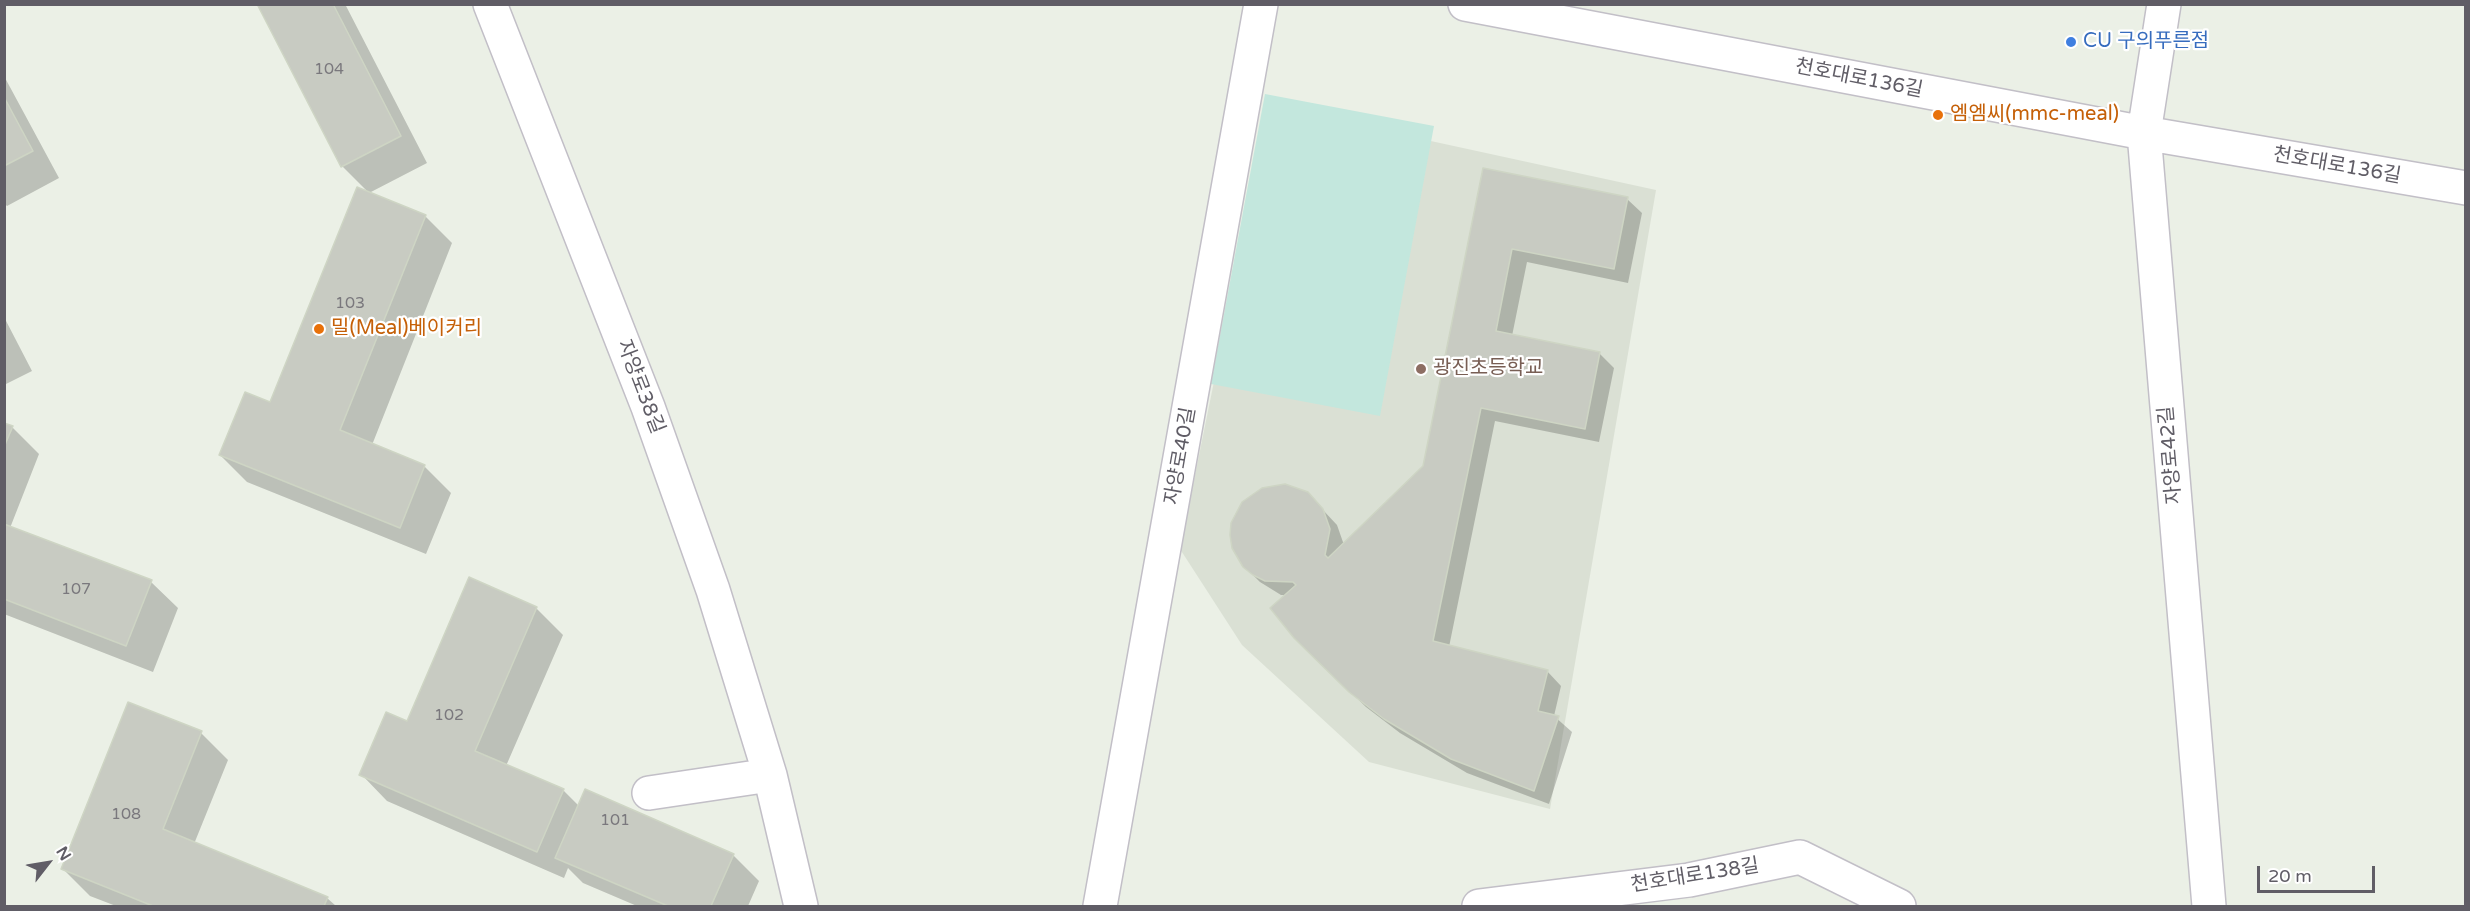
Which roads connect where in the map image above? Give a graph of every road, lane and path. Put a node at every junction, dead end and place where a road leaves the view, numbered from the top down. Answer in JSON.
{"nodes":[{"id":1,"x":490,"y":4,"type":"edge"},
{"id":2,"x":1261,"y":4,"type":"edge"},
{"id":3,"x":1465,"y":4,"type":"edge"},
{"id":4,"x":2164,"y":4,"type":"edge"},
{"id":5,"x":2144,"y":133,"type":"junction"},
{"id":6,"x":2466,"y":188,"type":"edge"},
{"id":7,"x":770,"y":776,"type":"junction"},
{"id":8,"x":649,"y":793,"type":"dead end"},
{"id":9,"x":801,"y":906,"type":"edge"},
{"id":10,"x":1101,"y":906,"type":"edge"},
{"id":11,"x":1479,"y":906,"type":"edge"},
{"id":12,"x":1899,"y":906,"type":"edge"},
{"id":13,"x":2209,"y":906,"type":"edge"}],
"edges":[{"from":1,"to":7,"type":"street","name":"자양로38길"},
{"from":2,"to":10,"type":"street","name":"자양로40길"},
{"from":3,"to":5,"type":"street","name":"천호대로136길"},
{"from":4,"to":5,"type":"street","name":"자양로42길"},
{"from":5,"to":6,"type":"street","name":"천호대로136길"},
{"from":5,"to":13,"type":"street","name":"자양로42길"},
{"from":7,"to":8,"type":"street"},
{"from":7,"to":9,"type":"street","name":"자양로38길"},
{"from":11,"to":12,"type":"street","name":"천호대로138길"}]}
